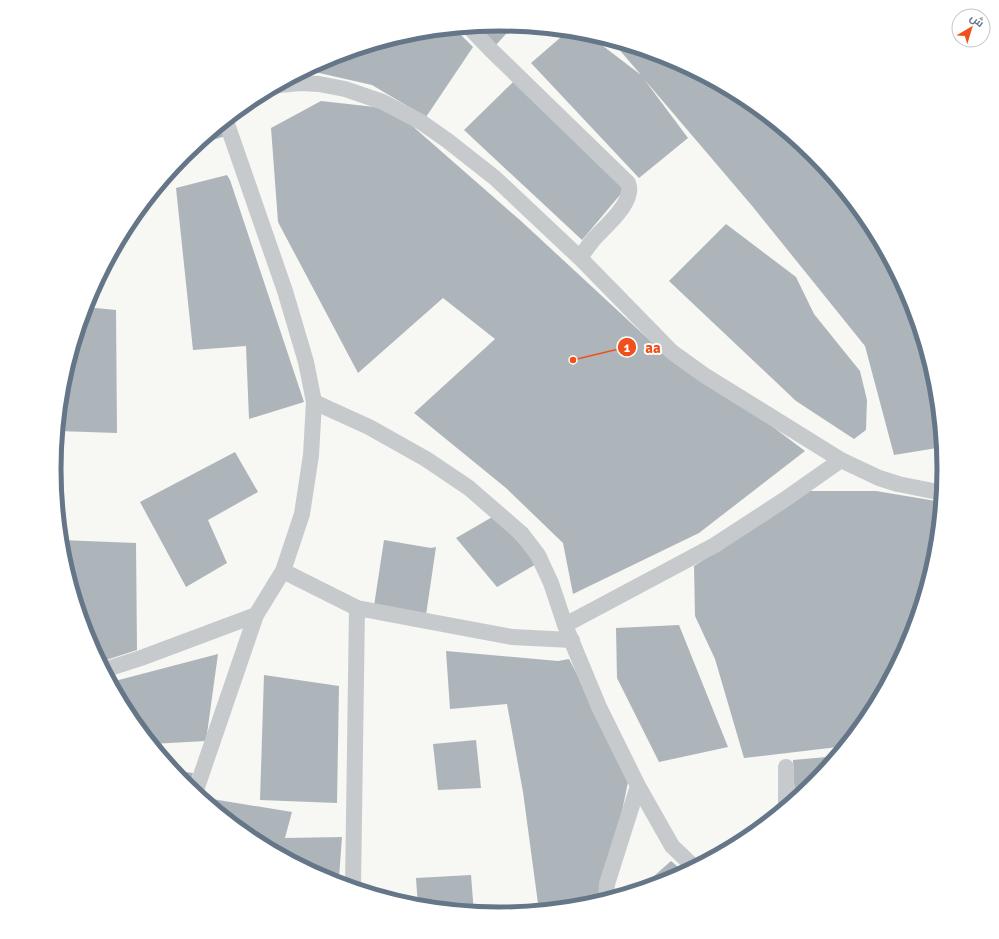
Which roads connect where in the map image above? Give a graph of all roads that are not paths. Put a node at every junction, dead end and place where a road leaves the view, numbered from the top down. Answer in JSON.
{"nodes":[{"id":1,"x":474,"y":32,"type":"edge"},
{"id":2,"x":291,"y":84,"type":"edge"},
{"id":3,"x":228,"y":126,"type":"edge"},
{"id":4,"x":580,"y":258,"type":"junction"},
{"id":5,"x":314,"y":402,"type":"junction"},
{"id":6,"x":841,"y":460,"type":"junction"},
{"id":7,"x":937,"y":492,"type":"edge"},
{"id":8,"x":283,"y":571,"type":"junction"},
{"id":9,"x":357,"y":608,"type":"junction"},
{"id":10,"x":256,"y":615,"type":"junction"},
{"id":11,"x":565,"y":625,"type":"junction"},
{"id":12,"x":572,"y":640,"type":"junction"},
{"id":13,"x":109,"y":668,"type":"edge"},
{"id":14,"x":786,"y":767,"type":"dead end"},
{"id":15,"x":638,"y":786,"type":"junction"},
{"id":16,"x":197,"y":787,"type":"edge"},
{"id":17,"x":786,"y":801,"type":"edge"},
{"id":18,"x":691,"y":864,"type":"edge"},
{"id":19,"x":353,"y":883,"type":"edge"},
{"id":20,"x":606,"y":895,"type":"edge"}],
"edges":[{"from":1,"to":4,"type":"street"},
{"from":2,"to":4,"type":"street"},
{"from":3,"to":5,"type":"street"},
{"from":4,"to":6,"type":"street"},
{"from":5,"to":8,"type":"street"},
{"from":5,"to":11,"type":"street"},
{"from":6,"to":7,"type":"street"},
{"from":6,"to":11,"type":"street"},
{"from":8,"to":9,"type":"street"},
{"from":8,"to":10,"type":"street"},
{"from":9,"to":12,"type":"street"},
{"from":9,"to":19,"type":"street"},
{"from":10,"to":13,"type":"street"},
{"from":10,"to":16,"type":"street"},
{"from":11,"to":12,"type":"street"},
{"from":12,"to":15,"type":"street"},
{"from":14,"to":17,"type":"street"},
{"from":15,"to":18,"type":"street"},
{"from":15,"to":20,"type":"street"}]}
